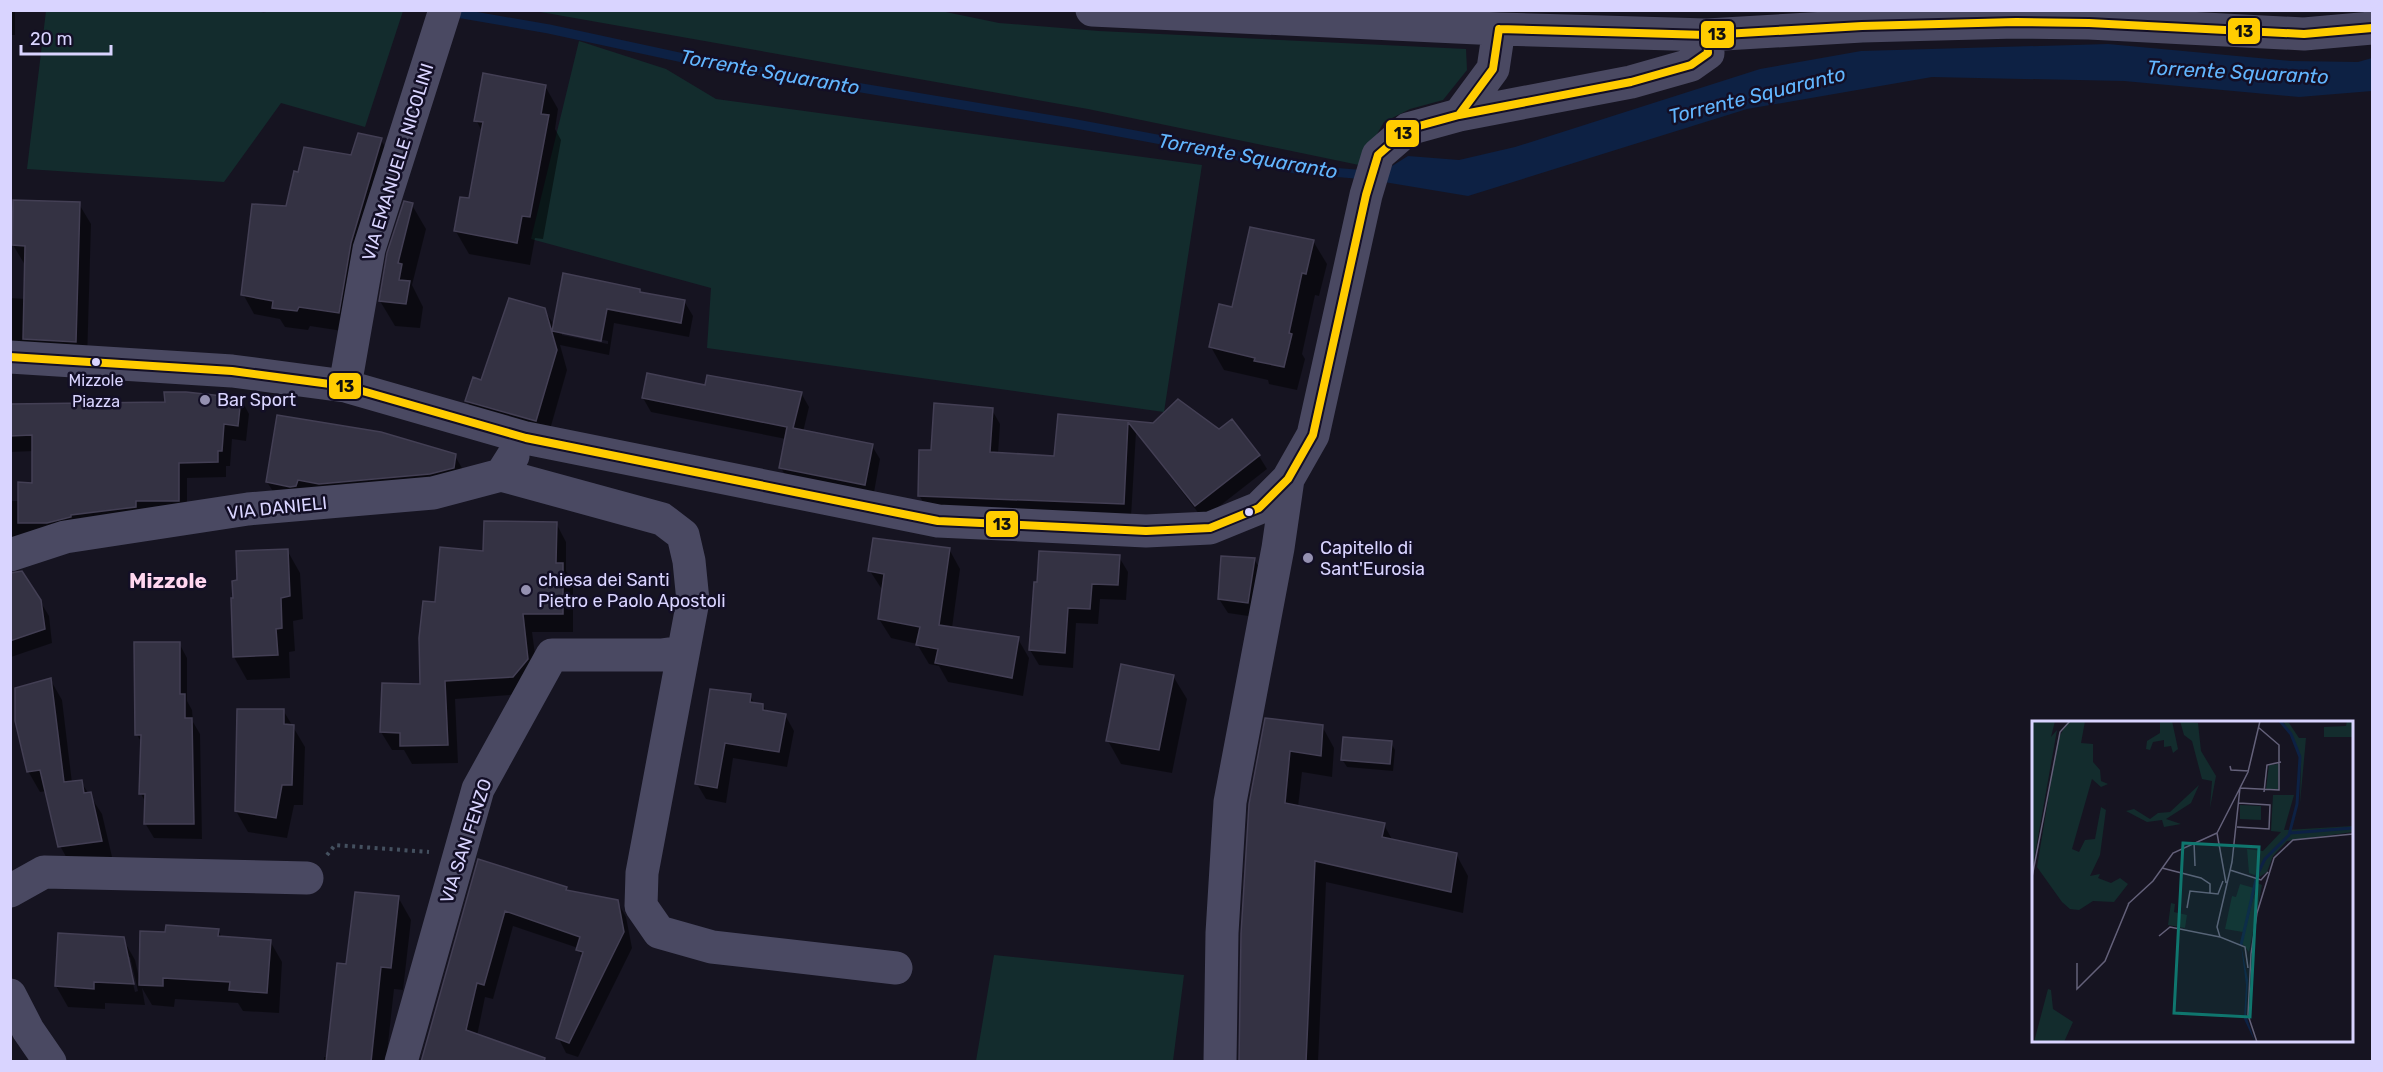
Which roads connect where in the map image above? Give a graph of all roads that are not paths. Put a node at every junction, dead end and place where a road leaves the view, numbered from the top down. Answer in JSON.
{"nodes":[{"id":1,"x":1092,"y":10,"type":"edge"},
{"id":2,"x":444,"y":15,"type":"edge"},
{"id":3,"x":2373,"y":28,"type":"edge"},
{"id":4,"x":1499,"y":29,"type":"junction"},
{"id":5,"x":1707,"y":35,"type":"junction"},
{"id":6,"x":1459,"y":115,"type":"junction"},
{"id":7,"x":10,"y":357,"type":"edge"},
{"id":8,"x":345,"y":386,"type":"junction"},
{"id":9,"x":526,"y":438,"type":"junction"},
{"id":10,"x":501,"y":475,"type":"junction"},
{"id":11,"x":1288,"y":479,"type":"junction"},
{"id":12,"x":10,"y":555,"type":"edge"},
{"id":13,"x":683,"y":652,"type":"junction"},
{"id":14,"x":307,"y":878,"type":"dead end"},
{"id":15,"x":10,"y":891,"type":"edge"},
{"id":16,"x":896,"y":968,"type":"dead end"},
{"id":17,"x":10,"y":995,"type":"edge"},
{"id":18,"x":50,"y":1062,"type":"edge"},
{"id":19,"x":401,"y":1062,"type":"edge"},
{"id":20,"x":1220,"y":1062,"type":"edge"}],
"edges":[{"from":1,"to":4,"type":"street"},
{"from":2,"to":8,"type":"street","name":"VIA EMANUELE NICOLINI"},
{"from":3,"to":5,"type":"street"},
{"from":4,"to":5,"type":"street"},
{"from":4,"to":6,"type":"street"},
{"from":5,"to":6,"type":"street"},
{"from":6,"to":11,"type":"street"},
{"from":7,"to":8,"type":"street"},
{"from":8,"to":9,"type":"street"},
{"from":9,"to":10,"type":"street"},
{"from":9,"to":11,"type":"street"},
{"from":10,"to":12,"type":"street","name":"VIA DANIELI"},
{"from":10,"to":13,"type":"street"},
{"from":11,"to":20,"type":"street"},
{"from":13,"to":16,"type":"street"},
{"from":13,"to":19,"type":"street","name":"VIA SAN FENZO"},
{"from":14,"to":15,"type":"street"},
{"from":17,"to":18,"type":"street"}]}
